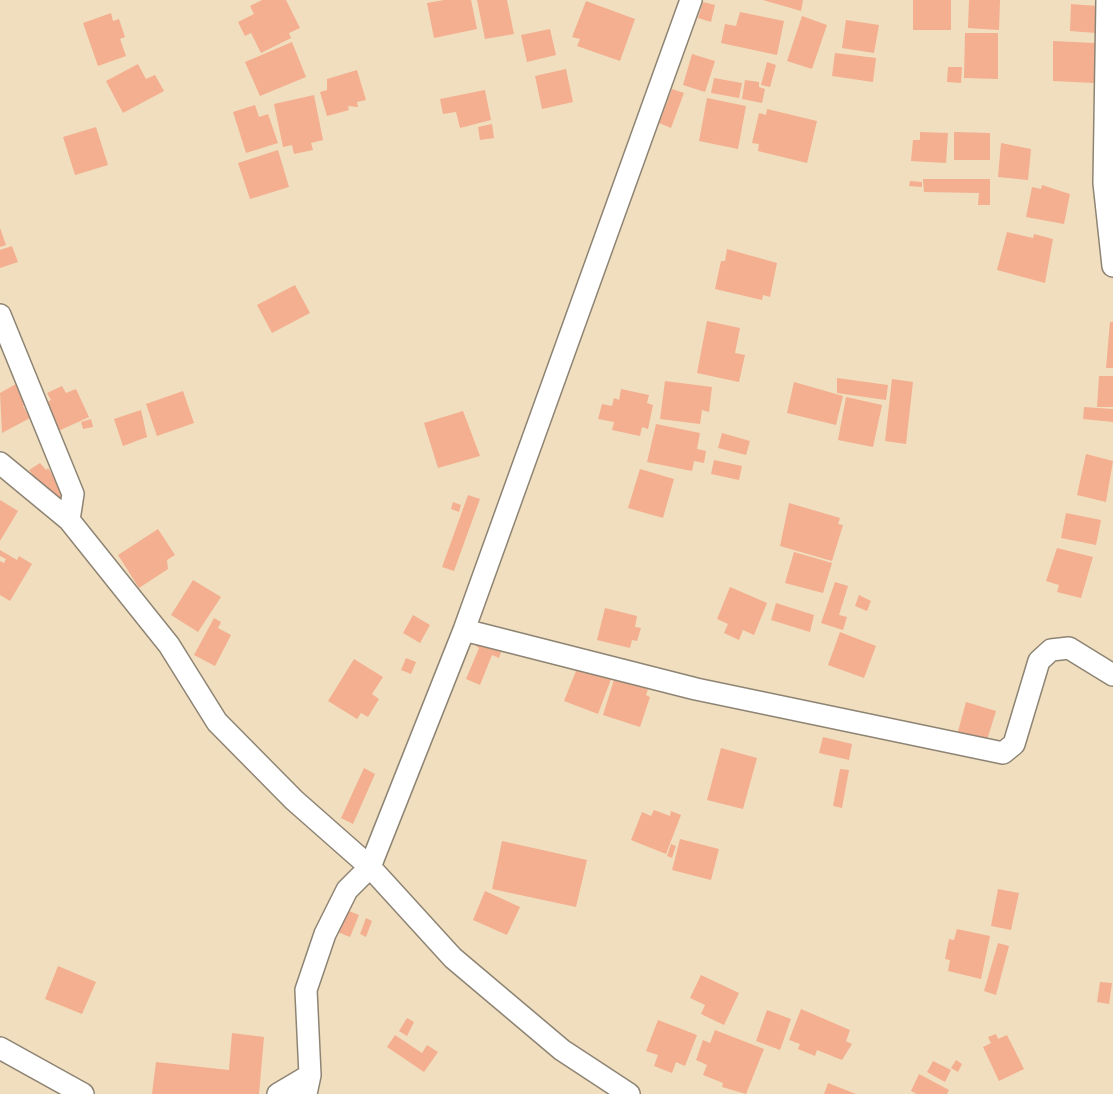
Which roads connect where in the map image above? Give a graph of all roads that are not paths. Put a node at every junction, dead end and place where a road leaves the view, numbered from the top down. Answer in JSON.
{"nodes":[{"id":1,"x":691,"y":0,"type":"edge"},
{"id":2,"x":1107,"y":0,"type":"edge"},
{"id":3,"x":1113,"y":266,"type":"edge"},
{"id":4,"x":0,"y":315,"type":"edge"},
{"id":5,"x":0,"y":463,"type":"edge"},
{"id":6,"x":69,"y":520,"type":"junction"},
{"id":7,"x":464,"y":630,"type":"junction"},
{"id":8,"x":1113,"y":675,"type":"edge"},
{"id":9,"x":370,"y":867,"type":"junction"},
{"id":10,"x":0,"y":1048,"type":"edge"},
{"id":11,"x":308,"y":1084,"type":"edge"},
{"id":12,"x":83,"y":1094,"type":"edge"},
{"id":13,"x":278,"y":1094,"type":"edge"},
{"id":14,"x":629,"y":1094,"type":"edge"}],
"edges":[{"from":1,"to":7,"type":"street"},
{"from":2,"to":3,"type":"street"},
{"from":4,"to":6,"type":"street"},
{"from":5,"to":6,"type":"street"},
{"from":6,"to":9,"type":"street"},
{"from":7,"to":8,"type":"street"},
{"from":7,"to":9,"type":"street"},
{"from":9,"to":11,"type":"street"},
{"from":9,"to":14,"type":"street"},
{"from":10,"to":12,"type":"street"},
{"from":11,"to":13,"type":"street"}]}
